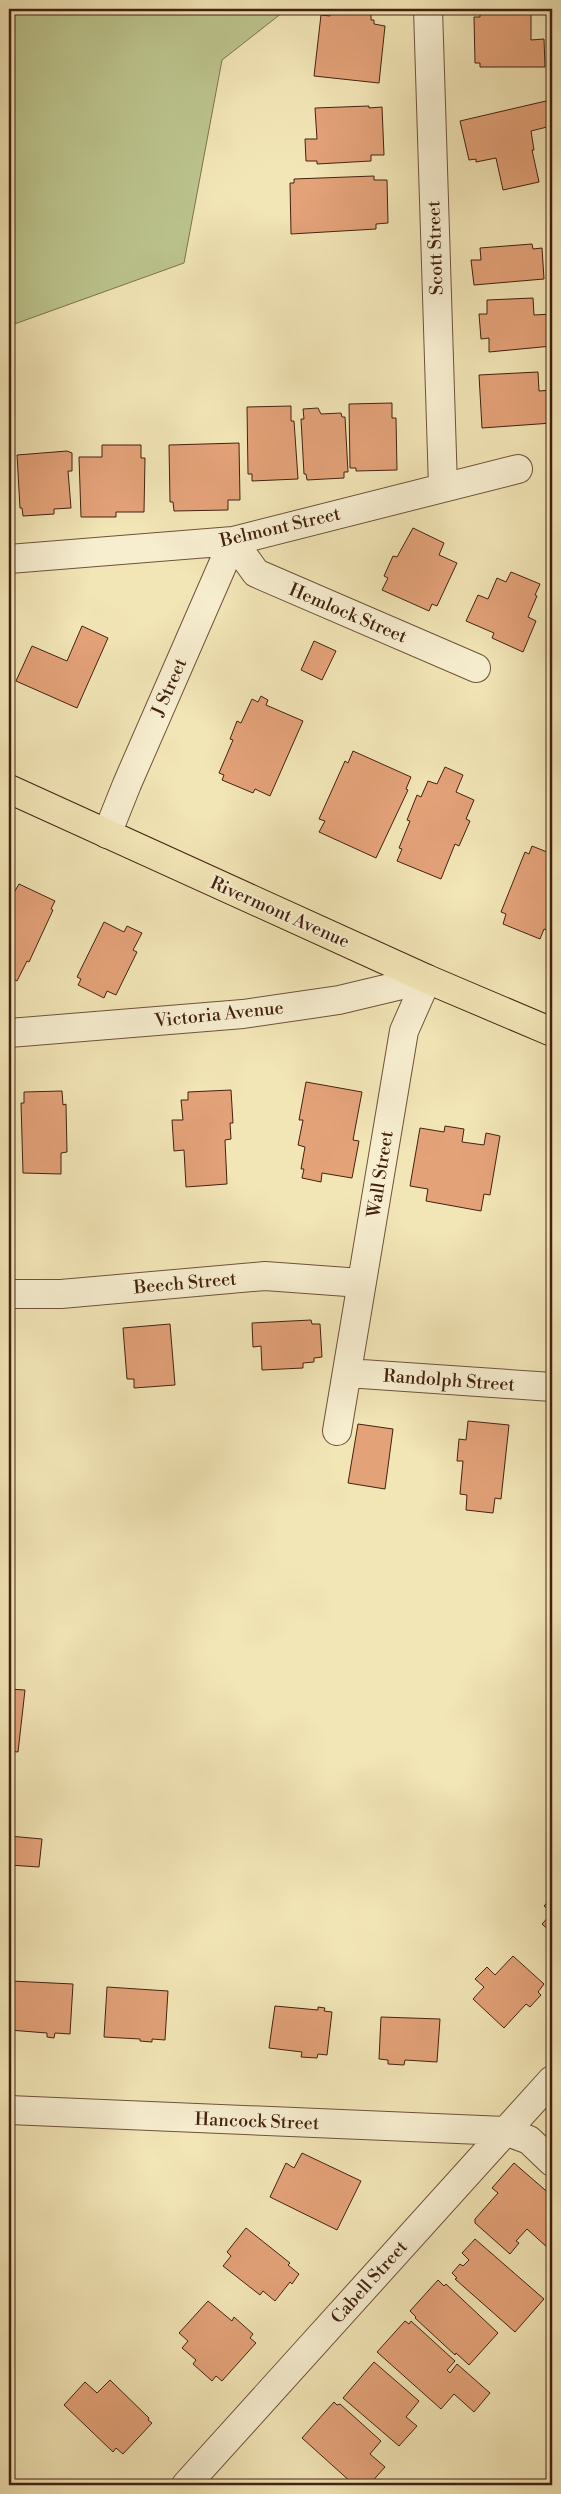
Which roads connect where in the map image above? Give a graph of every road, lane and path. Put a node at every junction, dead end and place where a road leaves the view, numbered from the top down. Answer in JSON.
{"nodes":[{"id":1,"x":428,"y":9,"type":"edge"},
{"id":2,"x":518,"y":469,"type":"dead end"},
{"id":3,"x":443,"y":487,"type":"junction"},
{"id":4,"x":233,"y":541,"type":"junction"},
{"id":5,"x":9,"y":559,"type":"edge"},
{"id":6,"x":476,"y":668,"type":"dead end"},
{"id":7,"x":9,"y":789,"type":"edge"},
{"id":8,"x":107,"y":834,"type":"junction"},
{"id":9,"x":427,"y":979,"type":"junction"},
{"id":10,"x":552,"y":1032,"type":"edge"},
{"id":11,"x":9,"y":1033,"type":"edge"},
{"id":12,"x":361,"y":1283,"type":"junction"},
{"id":13,"x":9,"y":1294,"type":"edge"},
{"id":14,"x":346,"y":1373,"type":"junction"},
{"id":15,"x":552,"y":1387,"type":"edge"},
{"id":16,"x":337,"y":1431,"type":"dead end"},
{"id":17,"x":552,"y":2080,"type":"edge"},
{"id":18,"x":9,"y":2110,"type":"edge"},
{"id":19,"x":505,"y":2131,"type":"junction"},
{"id":20,"x":552,"y":2162,"type":"edge"},
{"id":21,"x":186,"y":2485,"type":"edge"}],
"edges":[{"from":1,"to":3,"type":"street","name":"Scott Street"},
{"from":2,"to":3,"type":"street","name":"Belmont Street"},
{"from":3,"to":4,"type":"street","name":"Belmont Street"},
{"from":4,"to":5,"type":"street","name":"Belmont Street"},
{"from":4,"to":6,"type":"street","name":"Hemlock Street"},
{"from":4,"to":8,"type":"street","name":"J Street"},
{"from":7,"to":8,"type":"main road","name":"Rivermont Avenue"},
{"from":8,"to":9,"type":"main road","name":"Rivermont Avenue"},
{"from":9,"to":10,"type":"main road","name":"Rivermont Avenue"},
{"from":9,"to":11,"type":"street","name":"Victoria Avenue"},
{"from":9,"to":12,"type":"street","name":"Wall Street"},
{"from":12,"to":13,"type":"street","name":"Beech Street"},
{"from":12,"to":14,"type":"street","name":"Wall Street"},
{"from":14,"to":15,"type":"street","name":"Randolph Street"},
{"from":14,"to":16,"type":"street","name":"Wall Street"},
{"from":17,"to":19,"type":"street","name":"Cabell Street"},
{"from":18,"to":19,"type":"street","name":"Hancock Street"},
{"from":19,"to":20,"type":"street","name":"Hancock Street"},
{"from":19,"to":21,"type":"street","name":"Cabell Street"}]}
